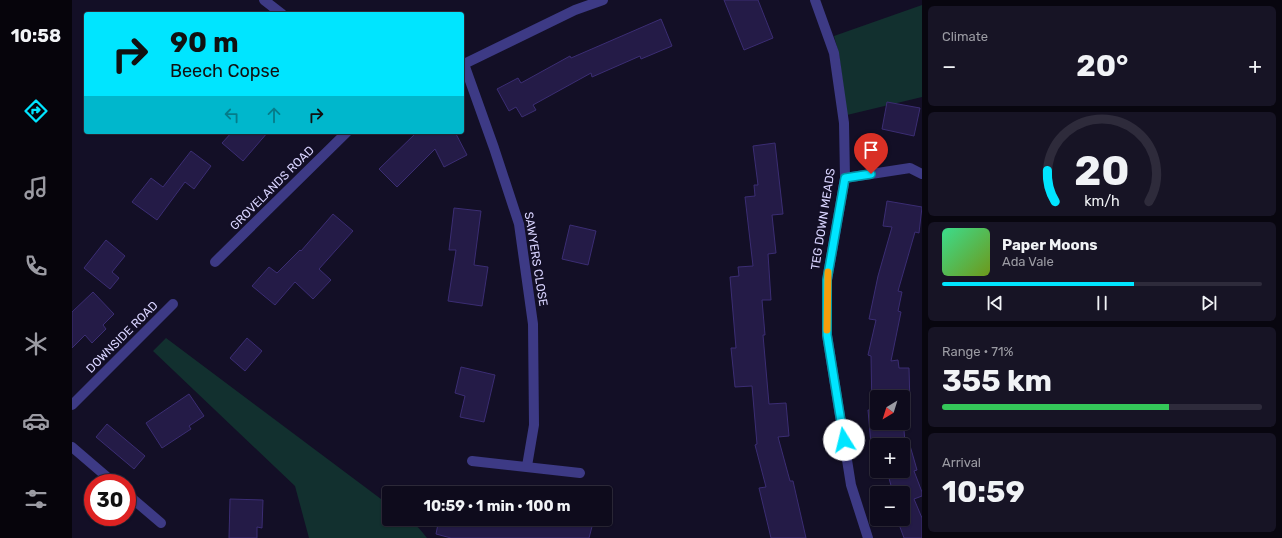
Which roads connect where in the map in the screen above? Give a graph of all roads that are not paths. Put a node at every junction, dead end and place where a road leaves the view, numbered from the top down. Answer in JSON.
{"nodes":[{"id":1,"x":264,"y":0,"type":"edge"},
{"id":2,"x":603,"y":0,"type":"edge"},
{"id":3,"x":815,"y":0,"type":"edge"},
{"id":4,"x":279,"y":12,"type":"edge"},
{"id":5,"x":464,"y":64,"type":"edge"},
{"id":6,"x":464,"y":67,"type":"edge"},
{"id":7,"x":345,"y":134,"type":"edge"},
{"id":8,"x":922,"y":174,"type":"edge"},
{"id":9,"x":845,"y":178,"type":"junction"},
{"id":10,"x":215,"y":262,"type":"dead end"},
{"id":11,"x":173,"y":304,"type":"dead end"},
{"id":12,"x":72,"y":405,"type":"edge"},
{"id":13,"x":72,"y":447,"type":"edge"},
{"id":14,"x":472,"y":461,"type":"dead end"},
{"id":15,"x":527,"y":466,"type":"junction"},
{"id":16,"x":580,"y":473,"type":"dead end"},
{"id":17,"x":104,"y":474,"type":"edge"},
{"id":18,"x":136,"y":501,"type":"edge"},
{"id":19,"x":162,"y":523,"type":"dead end"},
{"id":20,"x":868,"y":538,"type":"edge"}],
"edges":[{"from":1,"to":4,"type":"street"},
{"from":2,"to":5,"type":"street"},
{"from":3,"to":9,"type":"street","name":"TEG DOWN MEADS"},
{"from":6,"to":15,"type":"street","name":"SAWYERS CLOSE"},
{"from":7,"to":10,"type":"street","name":"GROVELANDS ROAD"},
{"from":8,"to":9,"type":"street"},
{"from":9,"to":20,"type":"street","name":"TEG DOWN MEADS"},
{"from":11,"to":12,"type":"street","name":"DOWNSIDE ROAD"},
{"from":13,"to":17,"type":"street"},
{"from":14,"to":15,"type":"street"},
{"from":15,"to":16,"type":"street"},
{"from":18,"to":19,"type":"street"}]}
